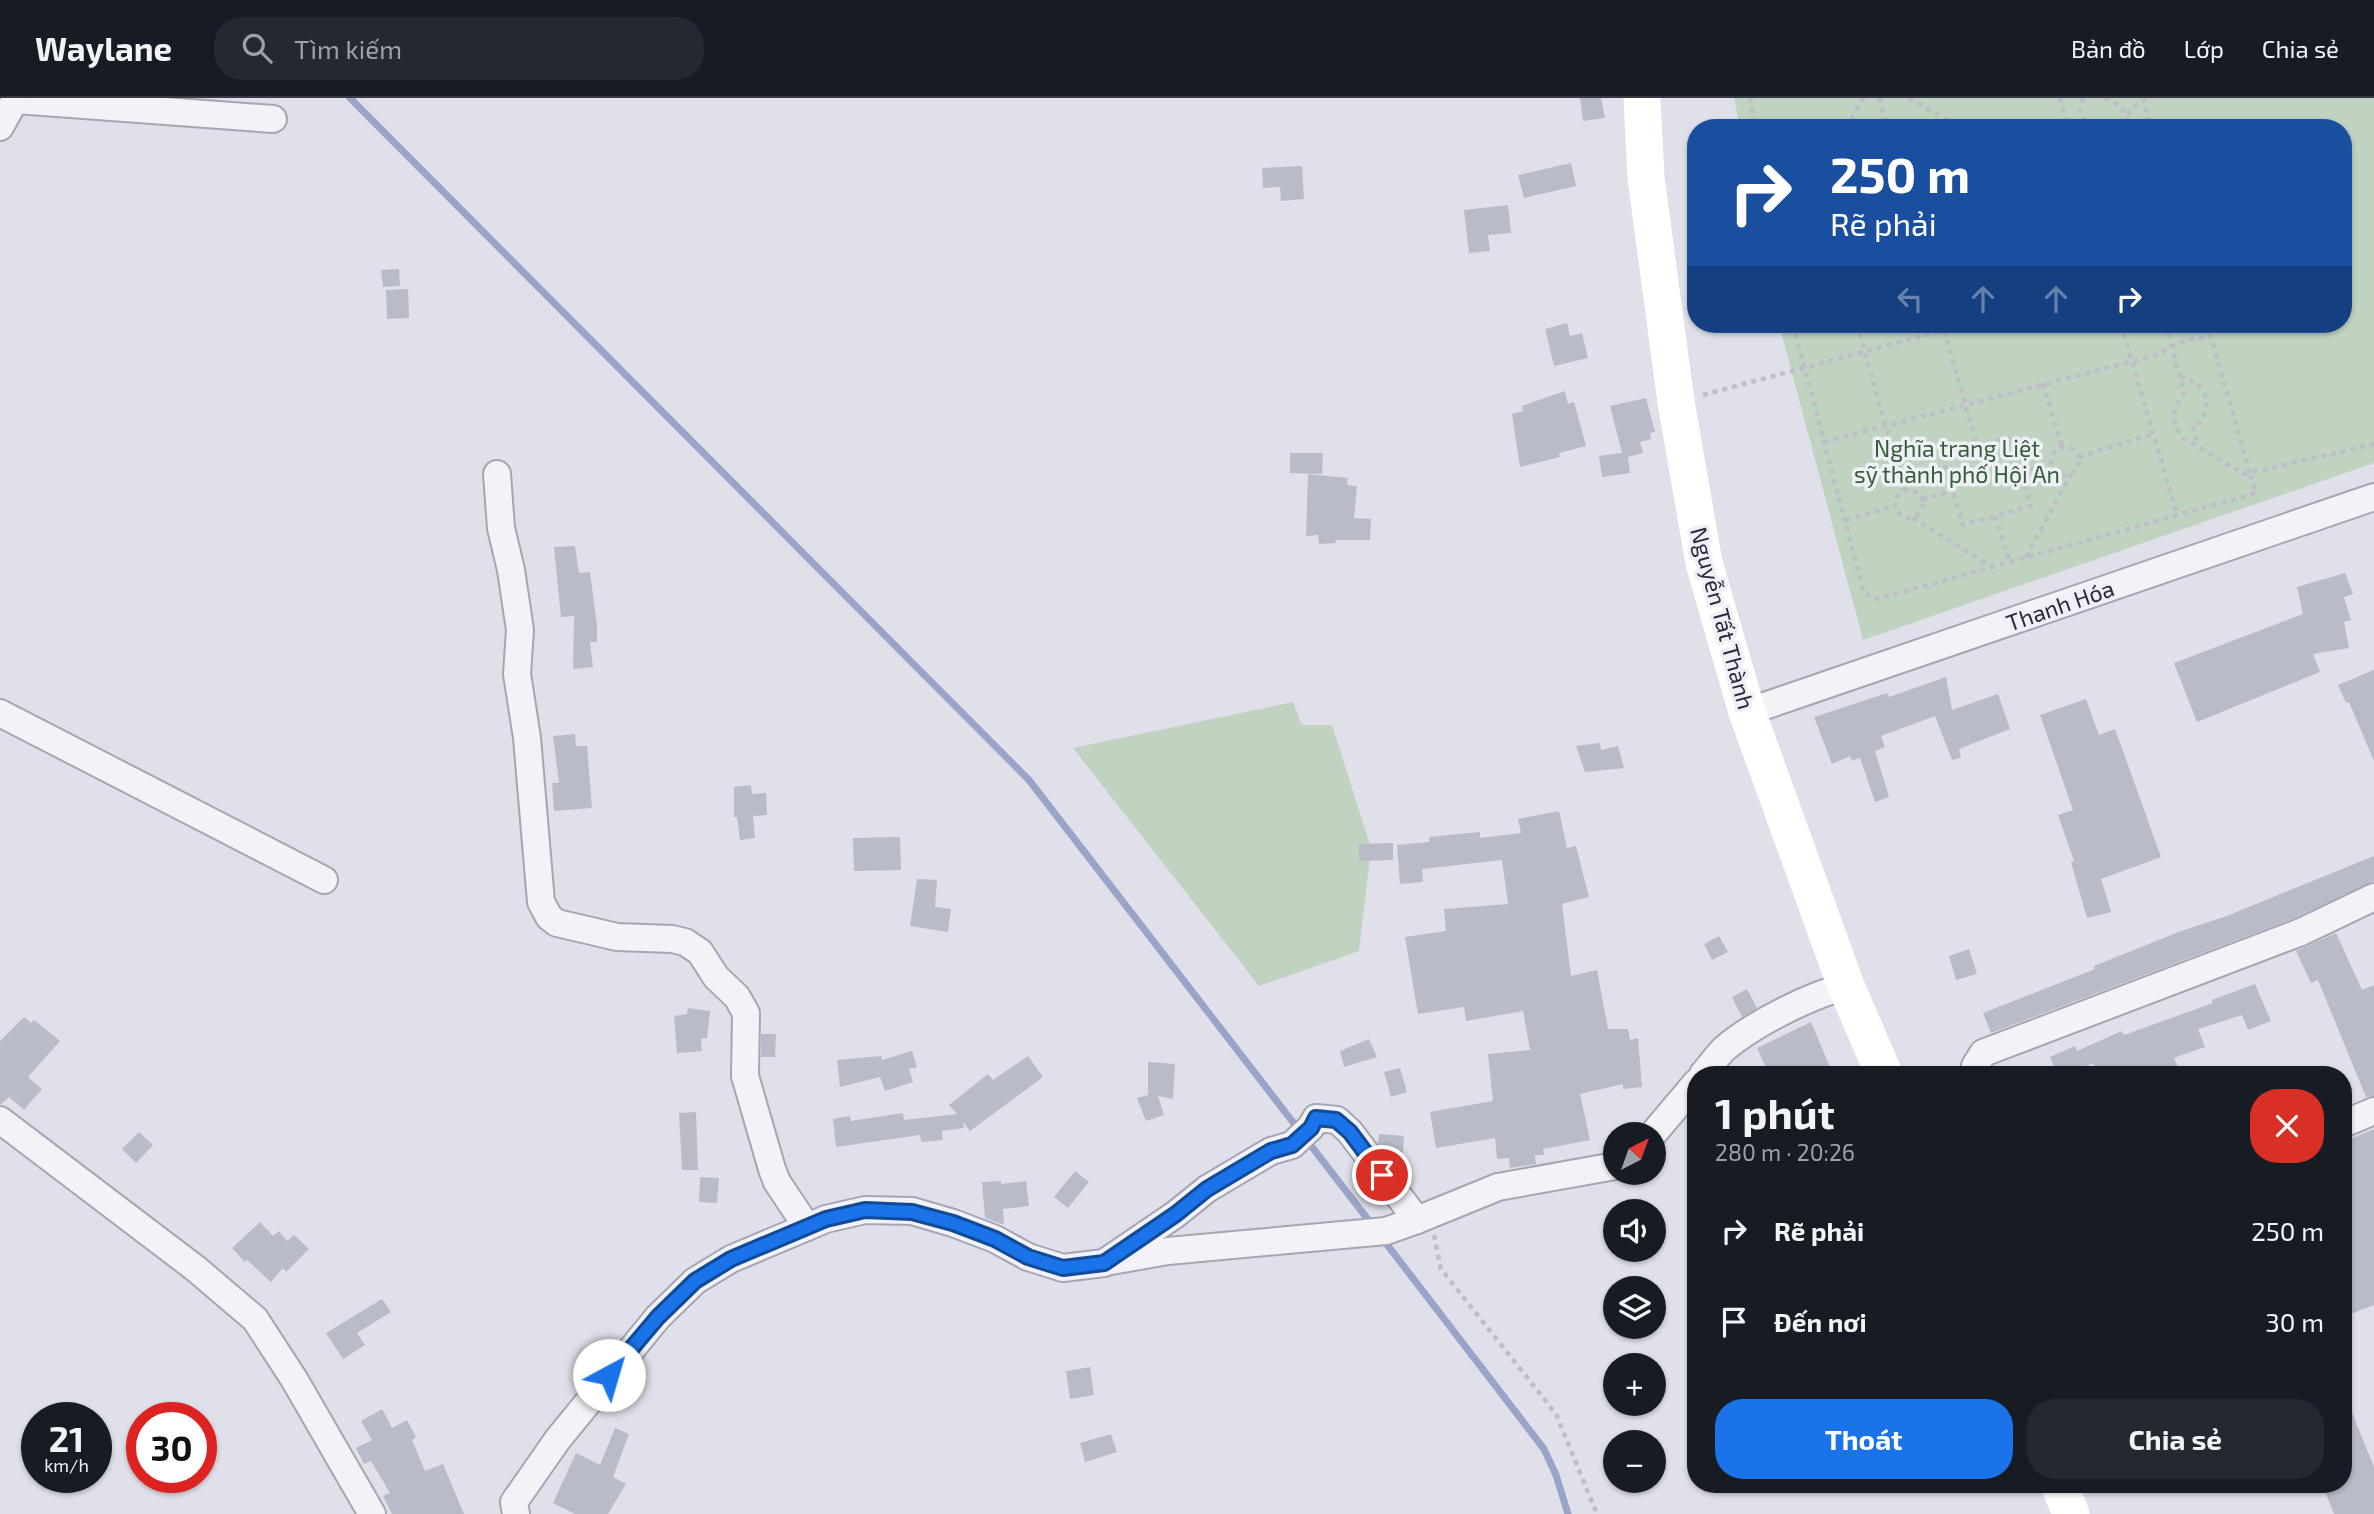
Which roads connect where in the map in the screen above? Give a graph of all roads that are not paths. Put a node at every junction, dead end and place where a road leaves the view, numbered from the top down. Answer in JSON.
{"nodes":[{"id":1,"x":1642,"y":98,"type":"edge"},
{"id":2,"x":16,"y":99,"type":"edge"},
{"id":3,"x":273,"y":119,"type":"dead end"},
{"id":4,"x":0,"y":127,"type":"edge"},
{"id":5,"x":497,"y":474,"type":"dead end"},
{"id":6,"x":2374,"y":497,"type":"edge"},
{"id":7,"x":1747,"y":712,"type":"junction"},
{"id":8,"x":0,"y":713,"type":"edge"},
{"id":9,"x":324,"y":880,"type":"dead end"},
{"id":10,"x":2374,"y":897,"type":"edge"},
{"id":11,"x":1846,"y":986,"type":"junction"},
{"id":12,"x":1710,"y":1066,"type":"edge"},
{"id":13,"x":1881,"y":1066,"type":"edge"},
{"id":14,"x":1975,"y":1066,"type":"edge"},
{"id":15,"x":1687,"y":1094,"type":"edge"},
{"id":16,"x":2374,"y":1111,"type":"edge"},
{"id":17,"x":0,"y":1120,"type":"edge"},
{"id":18,"x":2352,"y":1120,"type":"edge"},
{"id":19,"x":1663,"y":1122,"type":"edge"},
{"id":20,"x":1603,"y":1169,"type":"edge"},
{"id":21,"x":1424,"y":1218,"type":"junction"},
{"id":22,"x":807,"y":1227,"type":"junction"},
{"id":23,"x":1104,"y":1263,"type":"junction"},
{"id":24,"x":2063,"y":1493,"type":"edge"},
{"id":25,"x":372,"y":1514,"type":"edge"},
{"id":26,"x":516,"y":1514,"type":"edge"},
{"id":27,"x":2071,"y":1514,"type":"edge"}],
"edges":[{"from":1,"to":7,"type":"main road","name":"Nguyễn Tất Thành"},
{"from":2,"to":3,"type":"street"},
{"from":2,"to":4,"type":"street"},
{"from":5,"to":22,"type":"street"},
{"from":6,"to":7,"type":"street","name":"Thanh Hóa"},
{"from":7,"to":11,"type":"main road","name":"Nguyễn Tất Thành"},
{"from":8,"to":9,"type":"street"},
{"from":10,"to":14,"type":"street"},
{"from":11,"to":12,"type":"street"},
{"from":11,"to":13,"type":"main road","name":"Nguyễn Tất Thành"},
{"from":15,"to":19,"type":"street"},
{"from":16,"to":18,"type":"street"},
{"from":17,"to":25,"type":"street"},
{"from":20,"to":21,"type":"street"},
{"from":21,"to":23,"type":"street"},
{"from":21,"to":23,"type":"street"},
{"from":22,"to":23,"type":"street"},
{"from":22,"to":26,"type":"street"},
{"from":24,"to":27,"type":"main road"}]}
